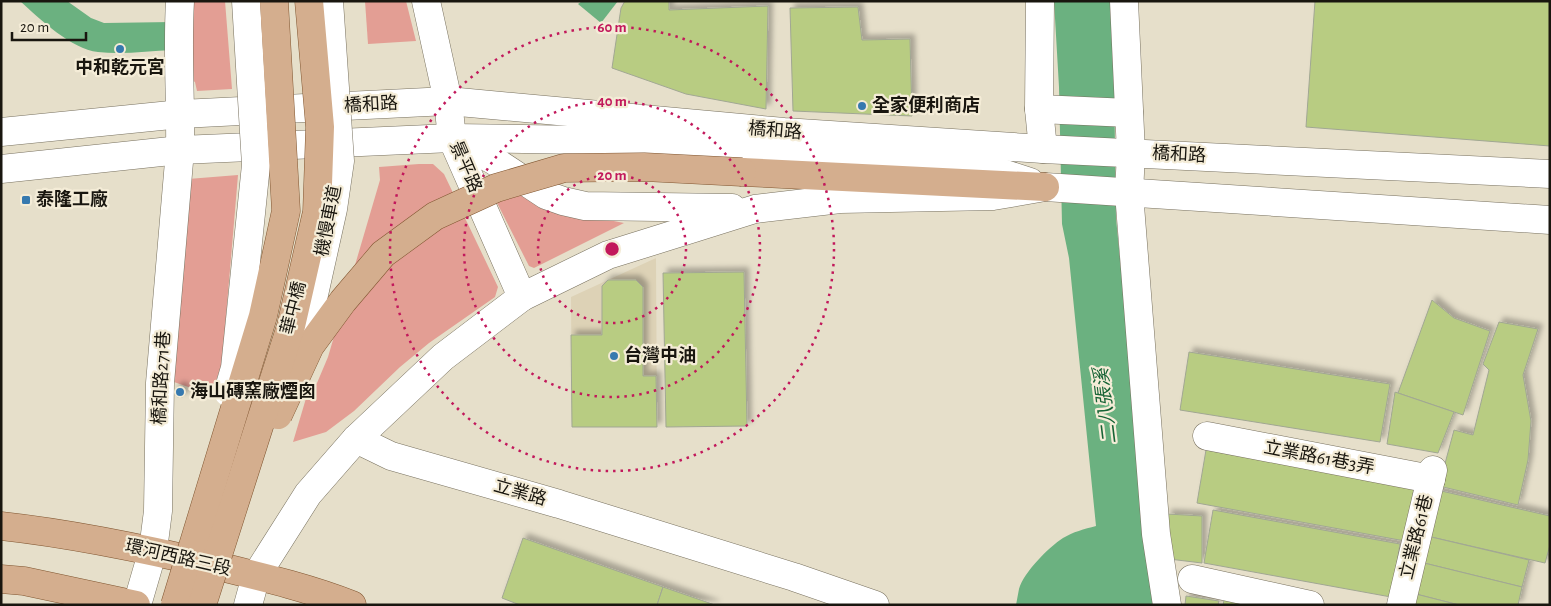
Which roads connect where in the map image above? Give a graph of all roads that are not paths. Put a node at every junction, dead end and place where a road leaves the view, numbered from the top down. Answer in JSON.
{"nodes":[{"id":1,"x":180,"y":1,"type":"edge"},
{"id":2,"x":246,"y":1,"type":"edge"},
{"id":3,"x":274,"y":1,"type":"edge"},
{"id":4,"x":309,"y":1,"type":"edge"},
{"id":5,"x":329,"y":1,"type":"edge"},
{"id":6,"x":426,"y":1,"type":"edge"},
{"id":7,"x":1040,"y":1,"type":"edge"},
{"id":8,"x":1124,"y":1,"type":"edge"},
{"id":9,"x":448,"y":101,"type":"junction"},
{"id":10,"x":1039,"y":109,"type":"junction"},
{"id":11,"x":1129,"y":113,"type":"junction"},
{"id":12,"x":181,"y":114,"type":"junction"},
{"id":13,"x":1,"y":132,"type":"edge"},
{"id":14,"x":452,"y":138,"type":"junction"},
{"id":15,"x":1042,"y":149,"type":"junction"},
{"id":16,"x":180,"y":150,"type":"junction"},
{"id":17,"x":1131,"y":153,"type":"junction"},
{"id":18,"x":1,"y":169,"type":"edge"},
{"id":19,"x":1550,"y":174,"type":"edge"},
{"id":20,"x":1044,"y":187,"type":"junction"},
{"id":21,"x":1129,"y":193,"type":"junction"},
{"id":22,"x":755,"y":208,"type":"junction"},
{"id":23,"x":1550,"y":220,"type":"edge"},
{"id":24,"x":522,"y":297,"type":"junction"},
{"id":25,"x":274,"y":423,"type":"junction"},
{"id":26,"x":1207,"y":436,"type":"dead end"},
{"id":27,"x":356,"y":439,"type":"junction"},
{"id":28,"x":1432,"y":475,"type":"joint"},
{"id":29,"x":232,"y":511,"type":"junction"},
{"id":30,"x":1,"y":526,"type":"edge"},
{"id":31,"x":153,"y":550,"type":"junction"},
{"id":32,"x":256,"y":576,"type":"junction"},
{"id":33,"x":1,"y":579,"type":"edge"},
{"id":34,"x":1192,"y":580,"type":"dead end"},
{"id":35,"x":137,"y":605,"type":"edge"},
{"id":36,"x":168,"y":605,"type":"edge"},
{"id":37,"x":175,"y":605,"type":"edge"},
{"id":38,"x":202,"y":605,"type":"edge"},
{"id":39,"x":215,"y":605,"type":"edge"},
{"id":40,"x":248,"y":605,"type":"edge"},
{"id":41,"x":352,"y":605,"type":"edge"},
{"id":42,"x":875,"y":605,"type":"edge"},
{"id":43,"x":1166,"y":605,"type":"edge"},
{"id":44,"x":1310,"y":605,"type":"edge"},
{"id":45,"x":1400,"y":605,"type":"edge"}],
"edges":[{"from":1,"to":12,"type":"street"},
{"from":2,"to":36,"type":"street","bridge":true},
{"from":3,"to":37,"type":"main road","name":"華中橋","bridge":true},
{"from":4,"to":29,"type":"main road","name":"華中橋","bridge":true},
{"from":5,"to":25,"type":"street","name":"機慢車道","bridge":true},
{"from":6,"to":9,"type":"street","name":"景平路"},
{"from":7,"to":10,"type":"street"},
{"from":8,"to":11,"type":"street"},
{"from":9,"to":12,"type":"street","name":"橋和路"},
{"from":9,"to":14,"type":"street","name":"景平路"},
{"from":9,"to":15,"type":"street","name":"橋和路"},
{"from":10,"to":11,"type":"street"},
{"from":10,"to":15,"type":"street"},
{"from":11,"to":17,"type":"street"},
{"from":12,"to":13,"type":"street","name":"橋和路"},
{"from":12,"to":16,"type":"street"},
{"from":14,"to":16,"type":"street","name":"橋和路"},
{"from":14,"to":20,"type":"street","name":"橋和路"},
{"from":14,"to":22,"type":"street","name":"橋和路"},
{"from":14,"to":24,"type":"street","name":"景平路"},
{"from":15,"to":17,"type":"street","name":"橋和路"},
{"from":16,"to":18,"type":"street","name":"橋和路"},
{"from":16,"to":31,"type":"street","name":"橋和路271巷"},
{"from":17,"to":19,"type":"street","name":"橋和路"},
{"from":17,"to":21,"type":"street"},
{"from":20,"to":21,"type":"street","name":"橋和路"},
{"from":20,"to":22,"type":"street","name":"橋和路"},
{"from":20,"to":25,"type":"main road","bridge":true},
{"from":21,"to":23,"type":"street","name":"橋和路"},
{"from":21,"to":43,"type":"street"},
{"from":22,"to":24,"type":"street","name":"橋和路"},
{"from":24,"to":27,"type":"street","name":"橋和路"},
{"from":25,"to":29,"type":"main road","bridge":true},
{"from":25,"to":39,"type":"street","name":"機慢車道"},
{"from":26,"to":28,"type":"street","name":"立業路61巷3弄"},
{"from":27,"to":32,"type":"street"},
{"from":27,"to":42,"type":"street","name":"立業路"},
{"from":28,"to":45,"type":"street","name":"立業路61巷"},
{"from":29,"to":38,"type":"main road","name":"華中橋","bridge":true},
{"from":30,"to":31,"type":"main road","name":"環河西路三段"},
{"from":31,"to":32,"type":"main road","name":"環河西路三段"},
{"from":31,"to":35,"type":"street","name":"橋和路271巷"},
{"from":32,"to":40,"type":"street"},
{"from":32,"to":41,"type":"main road","name":"環河西路三段"},
{"from":33,"to":35,"type":"main road"},
{"from":34,"to":44,"type":"street"}]}
